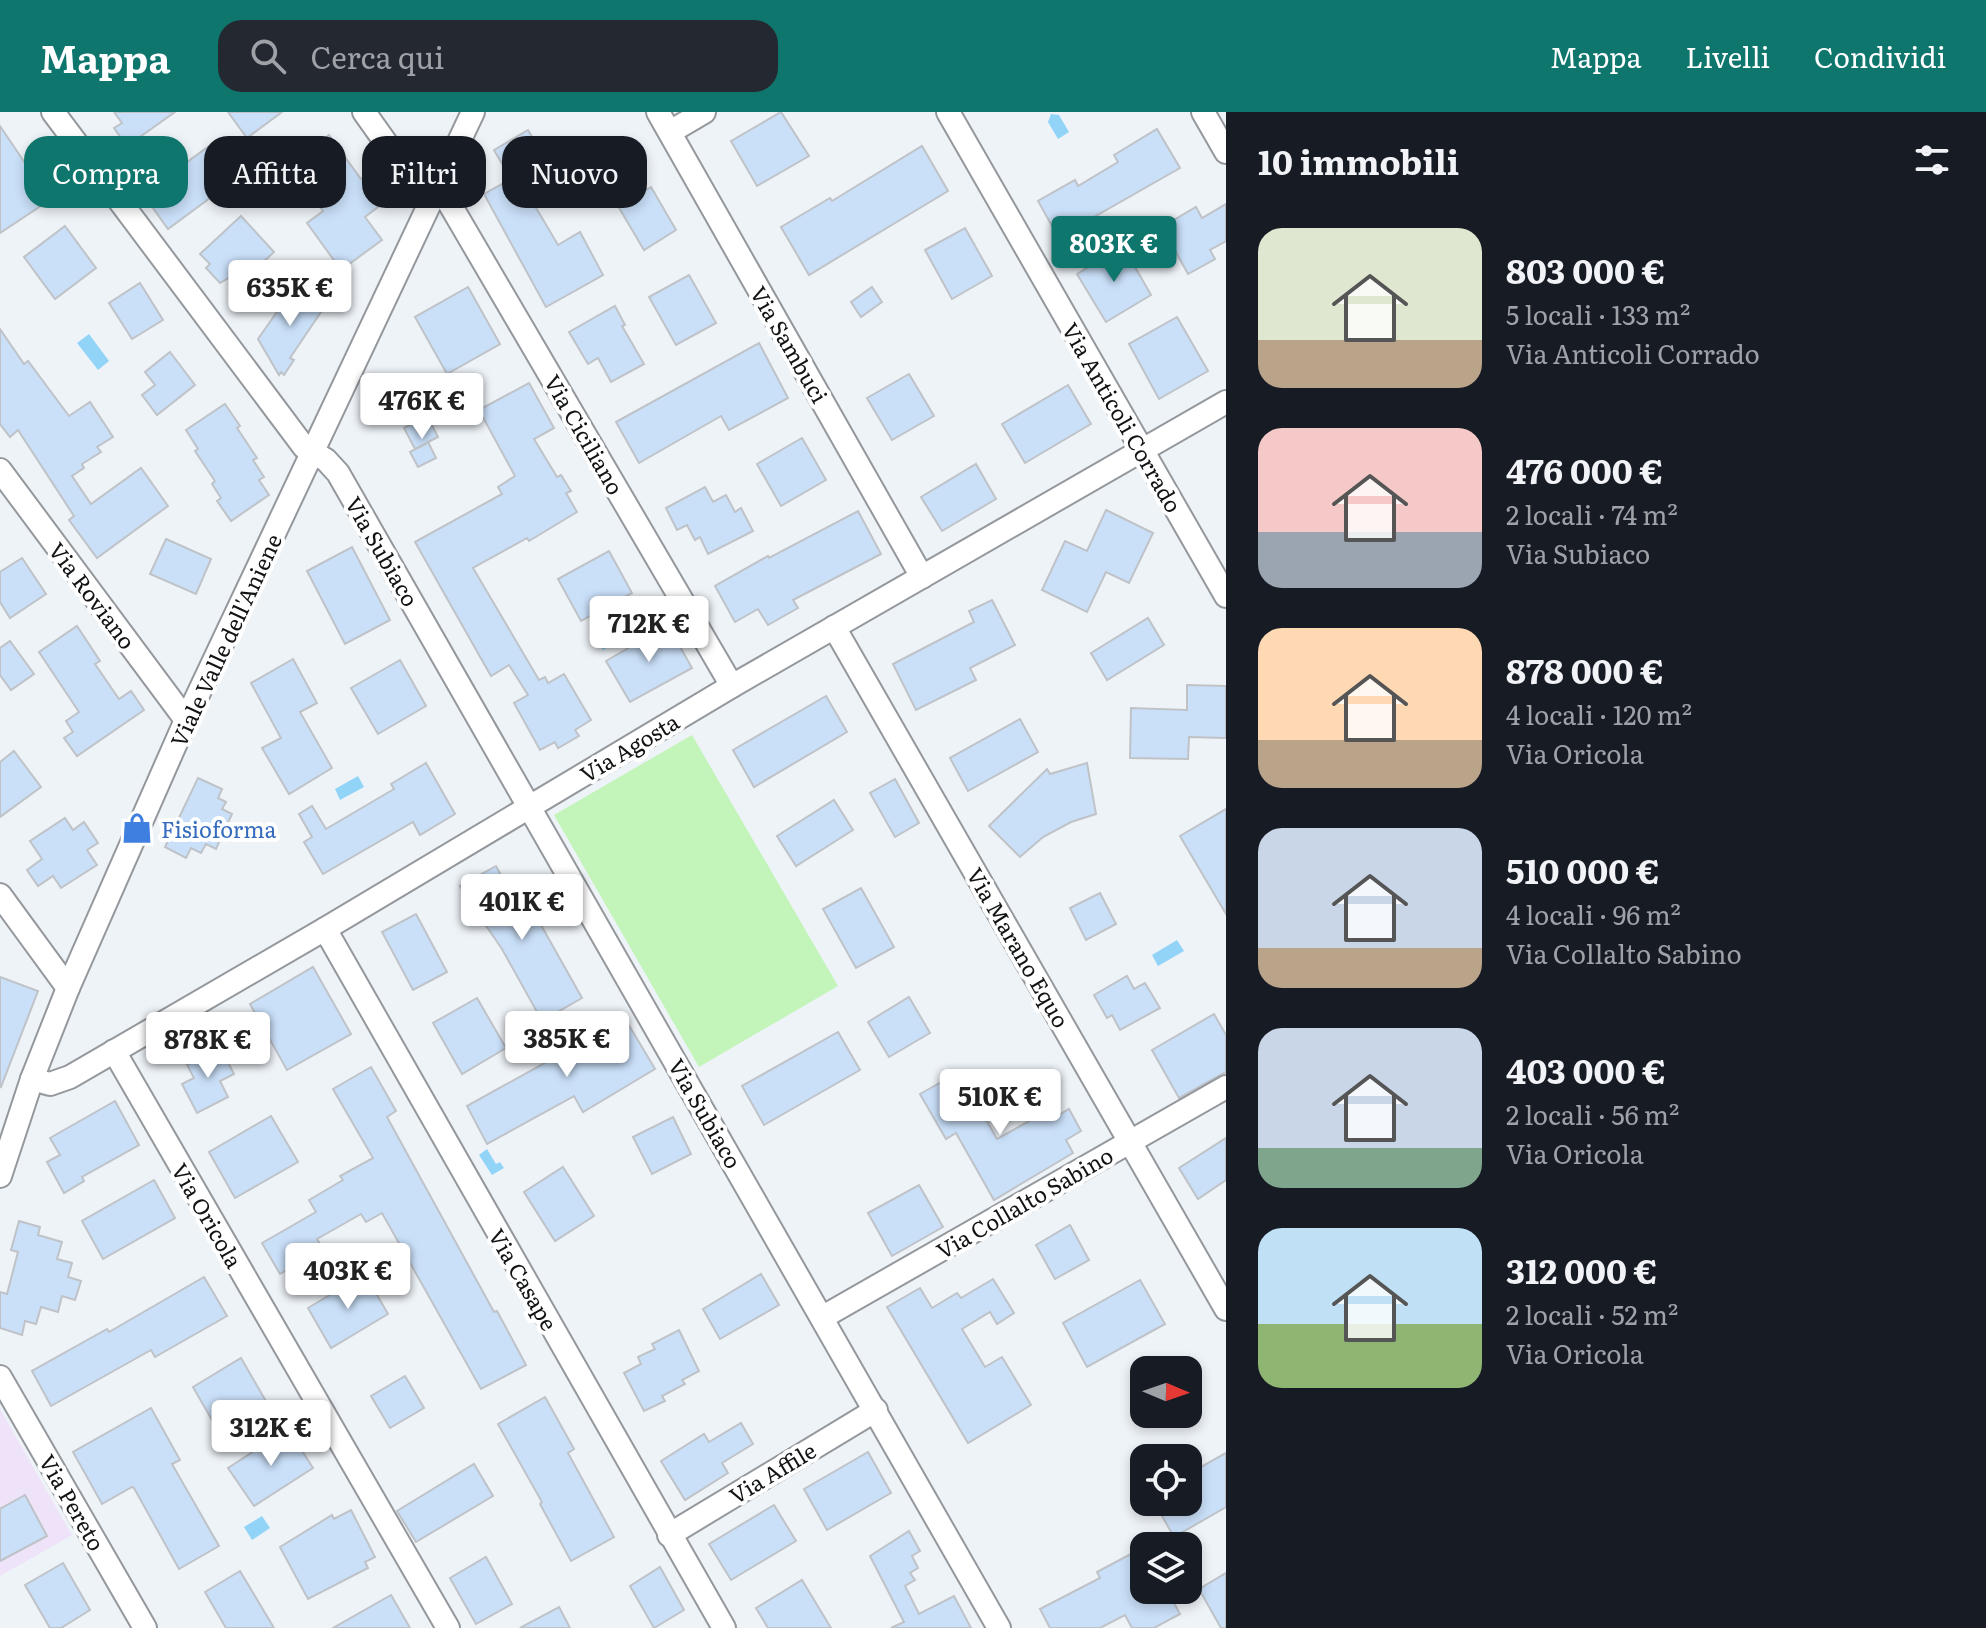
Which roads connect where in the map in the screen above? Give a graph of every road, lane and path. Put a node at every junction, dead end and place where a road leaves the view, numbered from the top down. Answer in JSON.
{"nodes":[{"id":1,"x":53,"y":112,"type":"edge"},
{"id":2,"x":364,"y":112,"type":"edge"},
{"id":3,"x":473,"y":112,"type":"edge"},
{"id":4,"x":658,"y":112,"type":"edge"},
{"id":5,"x":704,"y":112,"type":"edge"},
{"id":6,"x":948,"y":112,"type":"edge"},
{"id":7,"x":1203,"y":112,"type":"edge"},
{"id":8,"x":670,"y":132,"type":"junction"},
{"id":9,"x":384,"y":136,"type":"edge"},
{"id":10,"x":461,"y":136,"type":"edge"},
{"id":11,"x":1226,"y":152,"type":"edge"},
{"id":12,"x":426,"y":208,"type":"edge"},
{"id":13,"x":442,"y":208,"type":"edge"},
{"id":14,"x":1226,"y":402,"type":"edge"},
{"id":15,"x":1142,"y":451,"type":"junction"},
{"id":16,"x":313,"y":454,"type":"junction"},
{"id":17,"x":0,"y":470,"type":"edge"},
{"id":18,"x":922,"y":577,"type":"junction"},
{"id":19,"x":1226,"y":596,"type":"edge"},
{"id":20,"x":834,"y":627,"type":"junction"},
{"id":21,"x":732,"y":686,"type":"junction"},
{"id":22,"x":186,"y":720,"type":"junction"},
{"id":23,"x":530,"y":806,"type":"junction"},
{"id":24,"x":0,"y":895,"type":"edge"},
{"id":25,"x":325,"y":929,"type":"junction"},
{"id":26,"x":68,"y":988,"type":"junction"},
{"id":27,"x":114,"y":1051,"type":"junction"},
{"id":28,"x":32,"y":1079,"type":"junction"},
{"id":29,"x":1226,"y":1087,"type":"edge"},
{"id":30,"x":1132,"y":1141,"type":"junction"},
{"id":31,"x":0,"y":1176,"type":"edge"},
{"id":32,"x":1226,"y":1309,"type":"edge"},
{"id":33,"x":823,"y":1317,"type":"junction"},
{"id":34,"x":0,"y":1377,"type":"edge"},
{"id":35,"x":876,"y":1410,"type":"junction"},
{"id":36,"x":669,"y":1535,"type":"junction"},
{"id":37,"x":145,"y":1628,"type":"edge"},
{"id":38,"x":448,"y":1628,"type":"edge"},
{"id":39,"x":724,"y":1628,"type":"edge"},
{"id":40,"x":999,"y":1628,"type":"edge"}],
"edges":[{"from":1,"to":16,"type":"street"},
{"from":2,"to":9,"type":"street","name":"Via Ciciliano"},
{"from":3,"to":10,"type":"street","name":"Viale Valle dell'Aniene"},
{"from":4,"to":8,"type":"street","name":"Via Sambuci"},
{"from":5,"to":8,"type":"street"},
{"from":6,"to":15,"type":"street","name":"Via Anticoli Corrado"},
{"from":7,"to":11,"type":"street"},
{"from":8,"to":18,"type":"street","name":"Via Sambuci"},
{"from":12,"to":16,"type":"street","name":"Viale Valle dell'Aniene"},
{"from":13,"to":21,"type":"street","name":"Via Ciciliano"},
{"from":14,"to":15,"type":"street","name":"Via Agosta"},
{"from":15,"to":18,"type":"street","name":"Via Agosta"},
{"from":15,"to":19,"type":"street","name":"Via Anticoli Corrado"},
{"from":16,"to":22,"type":"street","name":"Viale Valle dell'Aniene"},
{"from":16,"to":23,"type":"street","name":"Via Subiaco"},
{"from":17,"to":22,"type":"street","name":"Via Roviano"},
{"from":18,"to":20,"type":"street","name":"Via Agosta"},
{"from":20,"to":21,"type":"street","name":"Via Agosta"},
{"from":20,"to":30,"type":"street","name":"Via Marano Equo"},
{"from":21,"to":23,"type":"street","name":"Via Agosta"},
{"from":22,"to":26,"type":"street","name":"Viale Valle dell'Aniene"},
{"from":23,"to":25,"type":"street","name":"Via Agosta"},
{"from":23,"to":33,"type":"street","name":"Via Subiaco"},
{"from":24,"to":26,"type":"street"},
{"from":25,"to":27,"type":"street","name":"Via Agosta"},
{"from":25,"to":36,"type":"street","name":"Via Casape"},
{"from":26,"to":28,"type":"street","name":"Viale Valle dell'Aniene"},
{"from":27,"to":28,"type":"street","name":"Via Agosta"},
{"from":27,"to":38,"type":"street","name":"Via Oricola"},
{"from":28,"to":31,"type":"street","name":"Viale Valle dell'Aniene"},
{"from":29,"to":30,"type":"street","name":"Via Collalto Sabino"},
{"from":30,"to":32,"type":"street","name":"Via Marano Equo"},
{"from":30,"to":33,"type":"street","name":"Via Collalto Sabino"},
{"from":33,"to":35,"type":"street","name":"Via Subiaco"},
{"from":34,"to":37,"type":"street","name":"Via Pereto"},
{"from":35,"to":36,"type":"street","name":"Via Affile"},
{"from":35,"to":40,"type":"street","name":"Via Subiaco"},
{"from":36,"to":39,"type":"street","name":"Via Casape"}]}
